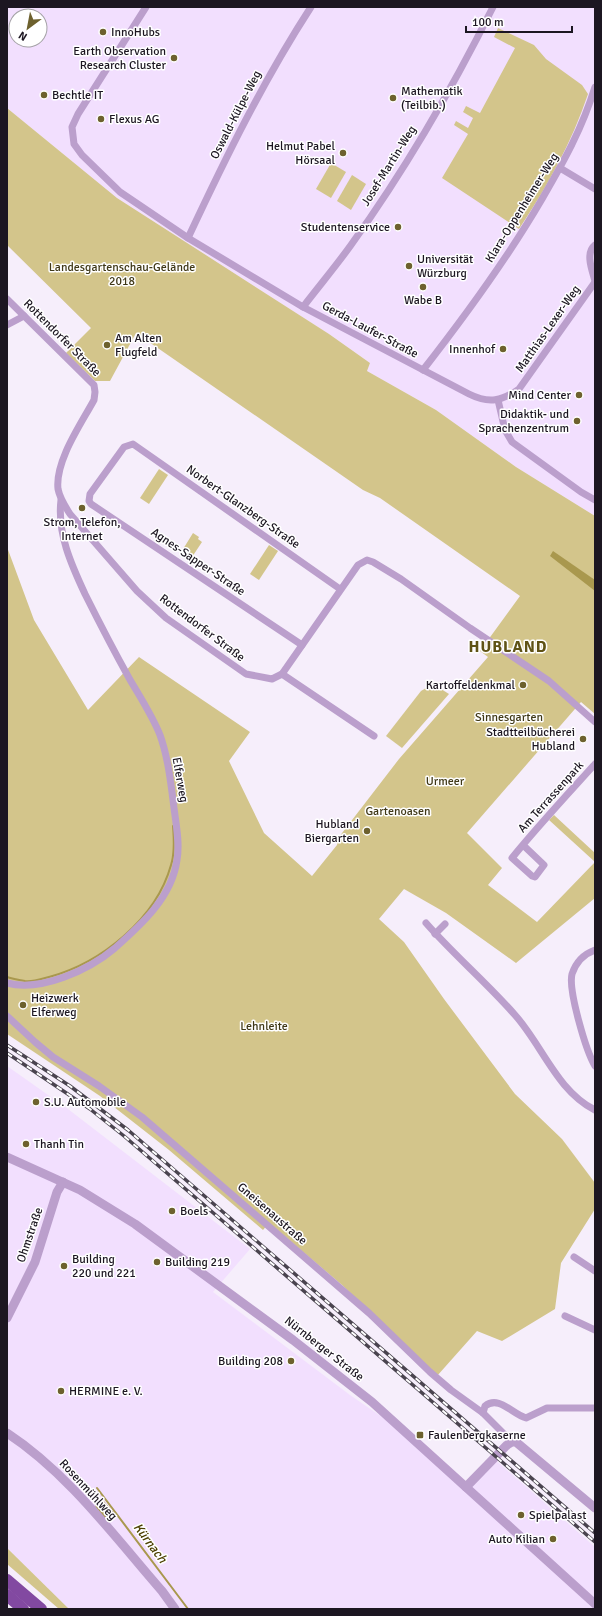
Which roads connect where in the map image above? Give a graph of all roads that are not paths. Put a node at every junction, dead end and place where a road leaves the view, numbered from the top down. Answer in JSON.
{"nodes":[{"id":1,"x":146,"y":7,"type":"edge"},
{"id":2,"x":311,"y":7,"type":"edge"},
{"id":3,"x":492,"y":7,"type":"edge"},
{"id":4,"x":595,"y":87,"type":"edge"},
{"id":5,"x":560,"y":168,"type":"junction"},
{"id":6,"x":595,"y":189,"type":"edge"},
{"id":7,"x":188,"y":238,"type":"junction"},
{"id":8,"x":595,"y":245,"type":"edge"},
{"id":9,"x":595,"y":281,"type":"edge"},
{"id":10,"x":7,"y":299,"type":"edge"},
{"id":11,"x":302,"y":307,"type":"junction"},
{"id":12,"x":24,"y":316,"type":"junction"},
{"id":13,"x":7,"y":325,"type":"edge"},
{"id":14,"x":423,"y":370,"type":"junction"},
{"id":15,"x":498,"y":400,"type":"junction"},
{"id":16,"x":133,"y":444,"type":"joint"},
{"id":17,"x":592,"y":498,"type":"edge"},
{"id":18,"x":61,"y":500,"type":"junction"},
{"id":19,"x":340,"y":589,"type":"junction"},
{"id":20,"x":302,"y":645,"type":"junction"},
{"id":21,"x":282,"y":674,"type":"junction"},
{"id":22,"x":595,"y":722,"type":"edge"},
{"id":23,"x":374,"y":736,"type":"dead end"},
{"id":24,"x":595,"y":764,"type":"edge"},
{"id":25,"x":523,"y":845,"type":"junction"},
{"id":26,"x":426,"y":923,"type":"dead end"},
{"id":27,"x":445,"y":924,"type":"dead end"},
{"id":28,"x":435,"y":934,"type":"junction"},
{"id":29,"x":595,"y":950,"type":"edge"},
{"id":30,"x":7,"y":983,"type":"edge"},
{"id":31,"x":7,"y":1016,"type":"edge"},
{"id":32,"x":595,"y":1066,"type":"edge"},
{"id":33,"x":595,"y":1110,"type":"edge"},
{"id":34,"x":7,"y":1157,"type":"edge"},
{"id":35,"x":63,"y":1182,"type":"junction"},
{"id":36,"x":574,"y":1257,"type":"dead end"},
{"id":37,"x":595,"y":1271,"type":"edge"},
{"id":38,"x":565,"y":1316,"type":"dead end"},
{"id":39,"x":7,"y":1318,"type":"edge"},
{"id":40,"x":595,"y":1330,"type":"edge"},
{"id":41,"x":595,"y":1408,"type":"edge"},
{"id":42,"x":483,"y":1413,"type":"junction"},
{"id":43,"x":7,"y":1433,"type":"edge"},
{"id":44,"x":512,"y":1442,"type":"junction"},
{"id":45,"x":466,"y":1487,"type":"junction"},
{"id":46,"x":595,"y":1508,"type":"edge"},
{"id":47,"x":7,"y":1580,"type":"edge"},
{"id":48,"x":7,"y":1595,"type":"edge"},
{"id":49,"x":595,"y":1604,"type":"edge"},
{"id":50,"x":23,"y":1609,"type":"edge"},
{"id":51,"x":41,"y":1609,"type":"edge"},
{"id":52,"x":175,"y":1609,"type":"edge"}],
"edges":[{"from":1,"to":7,"type":"street","name":"Gerda-Laufer-Straße"},
{"from":2,"to":7,"type":"street","name":"Oswald-Külpe-Weg"},
{"from":3,"to":11,"type":"street","name":"Josef-Martin-Weg"},
{"from":4,"to":5,"type":"street","name":"Klara-Oppenheimer-Weg"},
{"from":5,"to":6,"type":"street"},
{"from":5,"to":14,"type":"street","name":"Klara-Oppenheimer-Weg"},
{"from":7,"to":11,"type":"street","name":"Gerda-Laufer-Straße"},
{"from":8,"to":9,"type":"street","name":"Matthias-Lexer-Weg"},
{"from":9,"to":15,"type":"street","name":"Matthias-Lexer-Weg"},
{"from":10,"to":12,"type":"street","name":"Rottendorfer Straße"},
{"from":11,"to":14,"type":"street","name":"Gerda-Laufer-Straße"},
{"from":12,"to":13,"type":"street"},
{"from":12,"to":18,"type":"street","name":"Rottendorfer Straße"},
{"from":14,"to":15,"type":"street","name":"Gerda-Laufer-Straße"},
{"from":15,"to":17,"type":"street"},
{"from":16,"to":19,"type":"street","name":"Norbert-Glanzberg-Straße"},
{"from":16,"to":20,"type":"street","name":"Agnes-Sapper-Straße"},
{"from":18,"to":21,"type":"street","name":"Rottendorfer Straße"},
{"from":18,"to":30,"type":"street","name":"Elferweg"},
{"from":19,"to":20,"type":"street"},
{"from":19,"to":22,"type":"street"},
{"from":20,"to":21,"type":"street"},
{"from":21,"to":23,"type":"street"},
{"from":24,"to":25,"type":"street","name":"Am Terrassenpark"},
{"from":25,"to":25,"type":"street","name":"Am Terrassenpark"},
{"from":26,"to":28,"type":"street"},
{"from":27,"to":28,"type":"street"},
{"from":28,"to":33,"type":"street"},
{"from":29,"to":32,"type":"street"},
{"from":31,"to":42,"type":"street","name":"Gneisenaustraße"},
{"from":34,"to":35,"type":"street","name":"Nürnberger Straße"},
{"from":35,"to":39,"type":"street","name":"Ohmstraße"},
{"from":35,"to":45,"type":"street","name":"Nürnberger Straße"},
{"from":36,"to":37,"type":"street"},
{"from":38,"to":40,"type":"street"},
{"from":41,"to":42,"type":"street"},
{"from":42,"to":44,"type":"street","name":"Gneisenaustraße"},
{"from":43,"to":52,"type":"street","name":"Rosenmühlweg"},
{"from":44,"to":45,"type":"street"},
{"from":44,"to":46,"type":"street","name":"Gneisenaustraße"},
{"from":45,"to":49,"type":"street","name":"Nürnberger Straße"},
{"from":47,"to":51,"type":"highway"},
{"from":48,"to":50,"type":"highway"}]}
